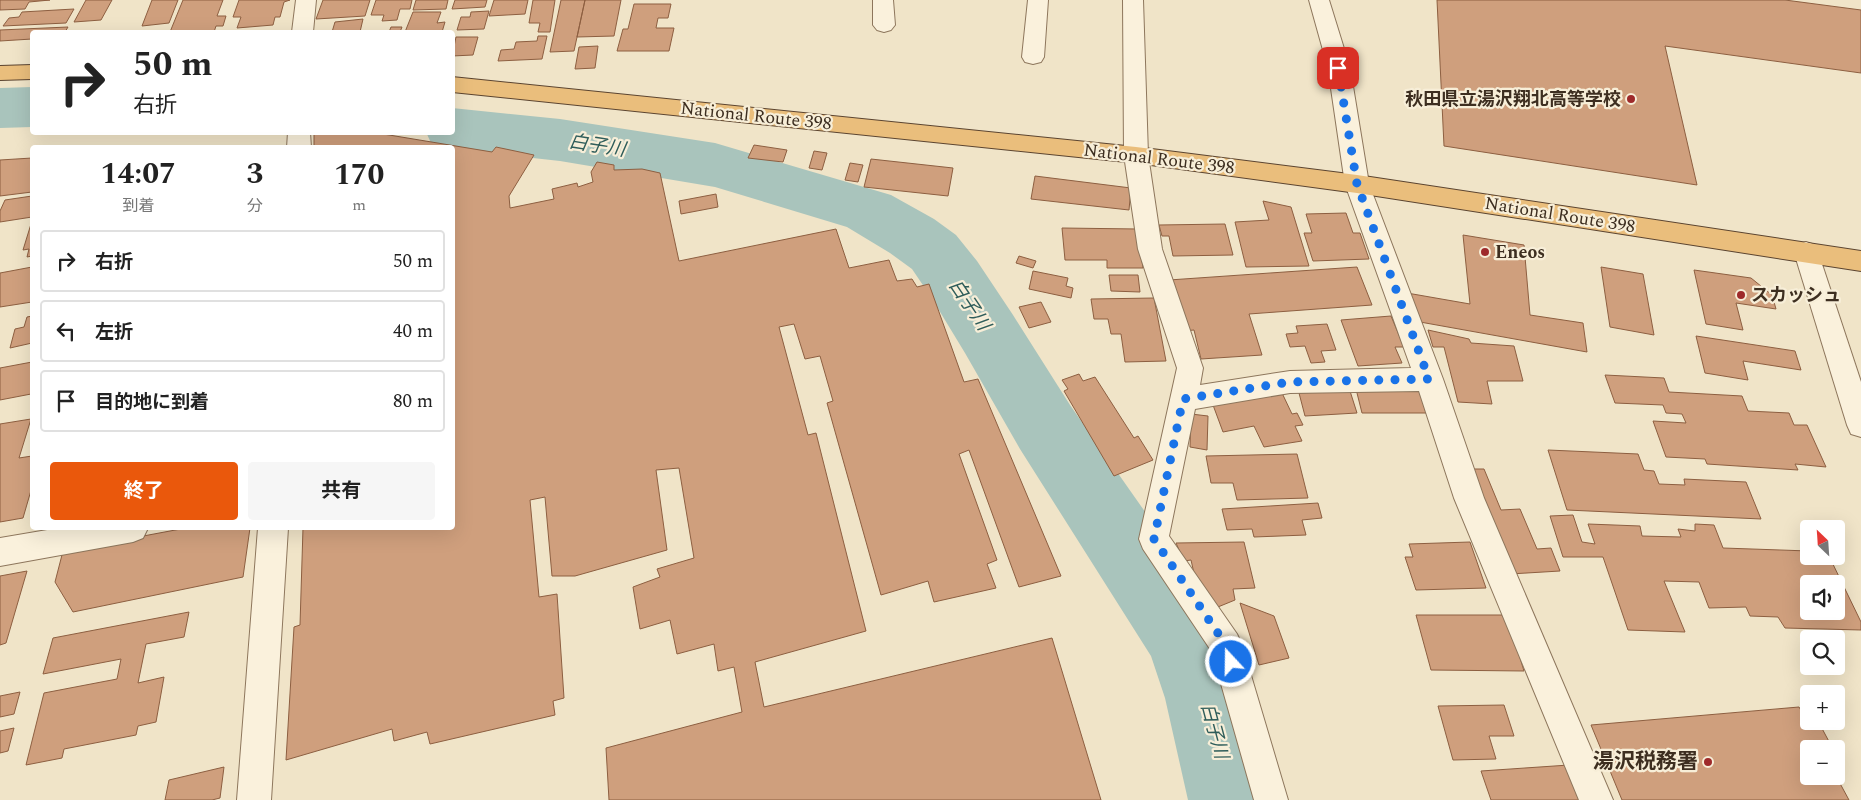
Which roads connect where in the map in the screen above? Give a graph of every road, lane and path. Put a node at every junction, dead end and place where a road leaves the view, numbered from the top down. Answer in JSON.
{"nodes":[{"id":1,"x":306,"y":0,"type":"edge"},
{"id":2,"x":883,"y":0,"type":"edge"},
{"id":3,"x":1038,"y":0,"type":"edge"},
{"id":4,"x":1133,"y":0,"type":"edge"},
{"id":5,"x":1319,"y":0,"type":"edge"},
{"id":6,"x":884,"y":25,"type":"dead end"},
{"id":7,"x":303,"y":30,"type":"edge"},
{"id":8,"x":1033,"y":57,"type":"dead end"},
{"id":9,"x":30,"y":72,"type":"edge"},
{"id":10,"x":0,"y":73,"type":"edge"},
{"id":11,"x":455,"y":84,"type":"edge"},
{"id":12,"x":1136,"y":155,"type":"junction"},
{"id":13,"x":1357,"y":184,"type":"junction"},
{"id":14,"x":1806,"y":252,"type":"junction"},
{"id":15,"x":1861,"y":261,"type":"edge"},
{"id":16,"x":1429,"y":379,"type":"junction"},
{"id":17,"x":1183,"y":399,"type":"junction"},
{"id":18,"x":1861,"y":425,"type":"edge"},
{"id":19,"x":122,"y":530,"type":"edge"},
{"id":20,"x":274,"y":530,"type":"edge"},
{"id":21,"x":0,"y":552,"type":"edge"},
{"id":22,"x":254,"y":800,"type":"edge"},
{"id":23,"x":1270,"y":800,"type":"edge"},
{"id":24,"x":1596,"y":800,"type":"edge"}],
"edges":[{"from":1,"to":7,"type":"street"},
{"from":2,"to":6,"type":"street"},
{"from":3,"to":8,"type":"street"},
{"from":4,"to":12,"type":"street"},
{"from":5,"to":13,"type":"street"},
{"from":9,"to":10,"type":"highway"},
{"from":11,"to":12,"type":"highway","name":"National Route 398"},
{"from":12,"to":13,"type":"highway","name":"National Route 398"},
{"from":12,"to":17,"type":"street"},
{"from":13,"to":14,"type":"highway","name":"National Route 398"},
{"from":13,"to":16,"type":"street"},
{"from":14,"to":15,"type":"highway","name":"National Route 398"},
{"from":14,"to":18,"type":"street"},
{"from":16,"to":17,"type":"street"},
{"from":16,"to":24,"type":"street"},
{"from":17,"to":23,"type":"street"},
{"from":19,"to":21,"type":"street"},
{"from":20,"to":22,"type":"street"}]}
